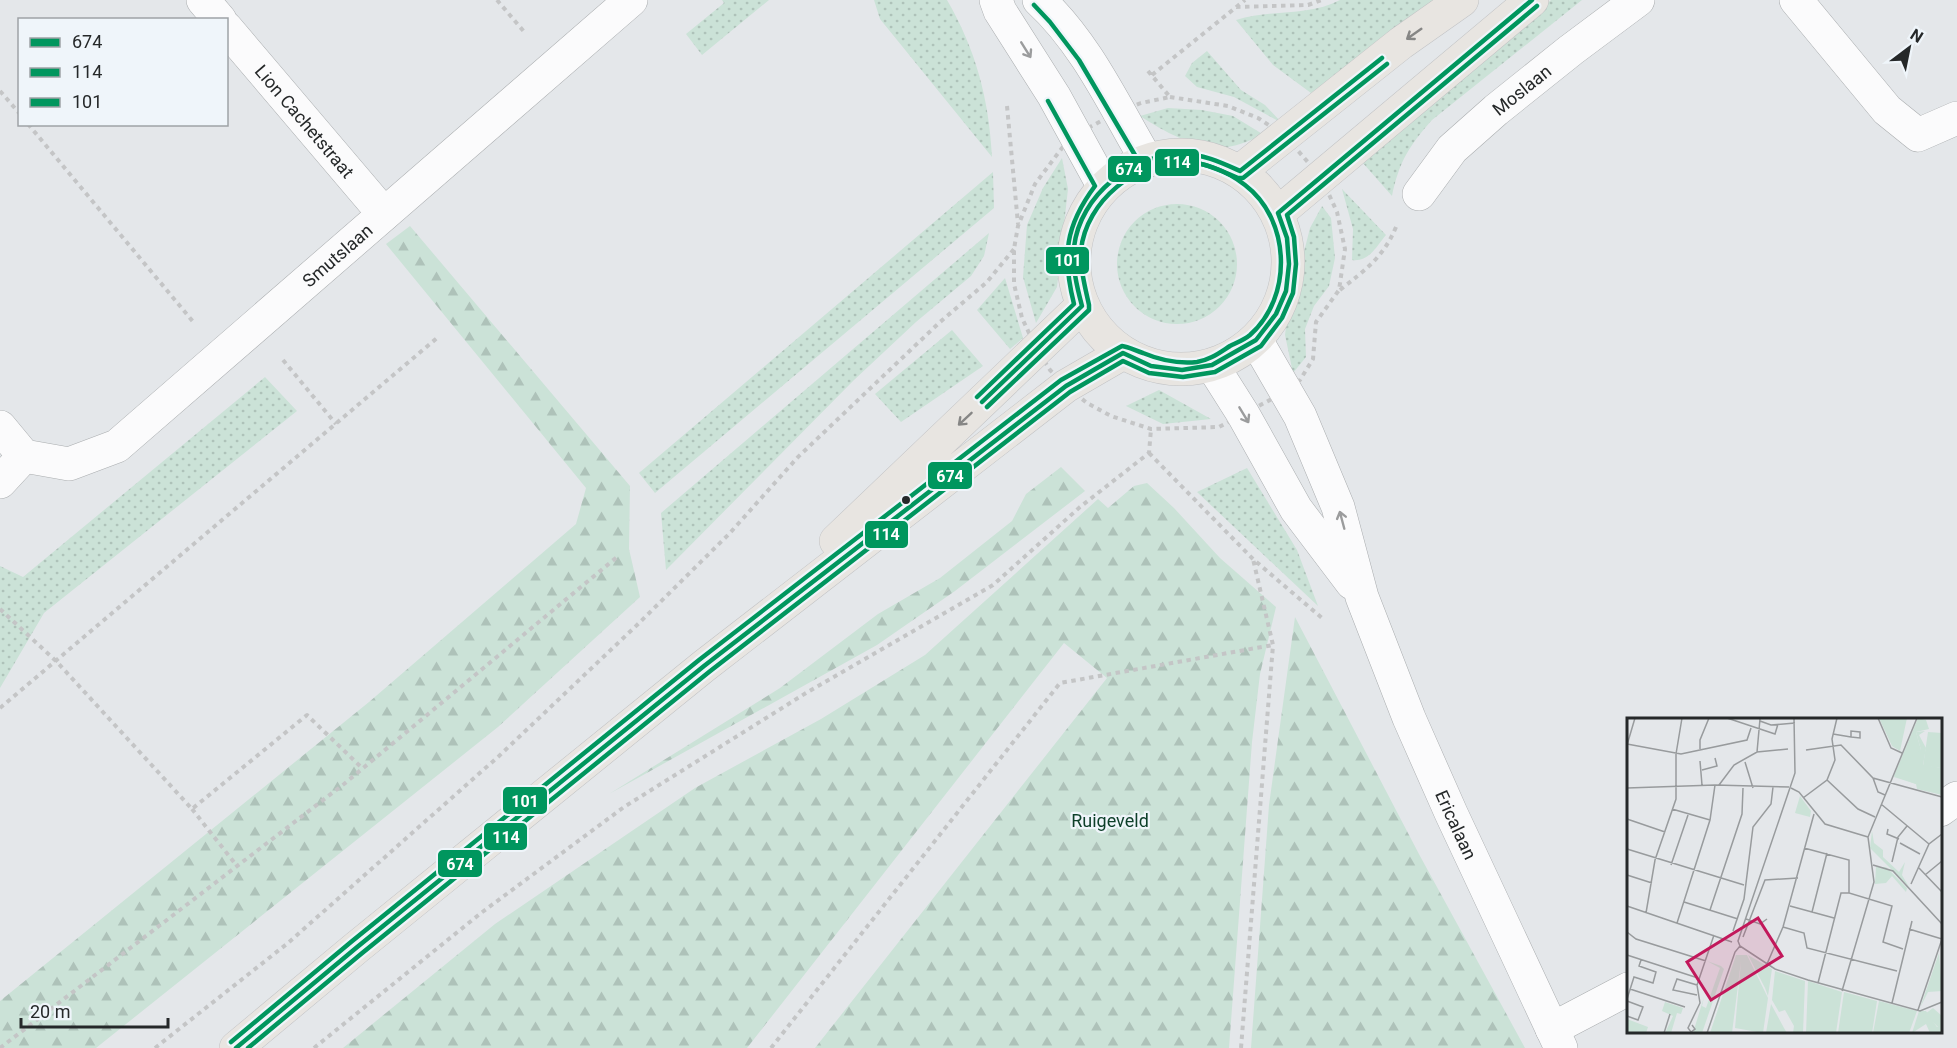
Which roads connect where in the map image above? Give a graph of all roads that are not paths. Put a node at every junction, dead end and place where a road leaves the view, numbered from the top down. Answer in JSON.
{"nodes":[{"id":1,"x":203,"y":0,"type":"edge"},
{"id":2,"x":631,"y":0,"type":"edge"},
{"id":3,"x":996,"y":0,"type":"edge"},
{"id":4,"x":1039,"y":0,"type":"edge"},
{"id":5,"x":1462,"y":0,"type":"edge"},
{"id":6,"x":1532,"y":0,"type":"edge"},
{"id":7,"x":1638,"y":0,"type":"edge"},
{"id":8,"x":1796,"y":0,"type":"edge"},
{"id":9,"x":218,"y":18,"type":"edge"},
{"id":10,"x":228,"y":30,"type":"edge"},
{"id":11,"x":1957,"y":118,"type":"edge"},
{"id":12,"x":1147,"y":161,"type":"junction"},
{"id":13,"x":1240,"y":171,"type":"junction"},
{"id":14,"x":1104,"y":187,"type":"junction"},
{"id":15,"x":1419,"y":194,"type":"dead end"},
{"id":16,"x":1278,"y":213,"type":"junction"},
{"id":17,"x":384,"y":214,"type":"junction"},
{"id":18,"x":1082,"y":306,"type":"junction"},
{"id":19,"x":1256,"y":340,"type":"junction"},
{"id":20,"x":1123,"y":353,"type":"junction"},
{"id":21,"x":1212,"y":365,"type":"junction"},
{"id":22,"x":0,"y":427,"type":"edge"},
{"id":23,"x":24,"y":456,"type":"junction"},
{"id":24,"x":0,"y":482,"type":"edge"},
{"id":25,"x":1362,"y":597,"type":"junction"},
{"id":26,"x":704,"y":666,"type":"junction"},
{"id":27,"x":1957,"y":798,"type":"edge"},
{"id":28,"x":1942,"y":809,"type":"edge"},
{"id":29,"x":1627,"y":990,"type":"edge"},
{"id":30,"x":1557,"y":1039,"type":"edge"},
{"id":31,"x":236,"y":1048,"type":"edge"}],
"edges":[{"from":1,"to":9,"type":"street"},
{"from":2,"to":17,"type":"street","name":"Smutslaan"},
{"from":3,"to":14,"type":"street","one_way":true},
{"from":4,"to":12,"type":"street"},
{"from":5,"to":13,"type":"main road","one_way":true},
{"from":6,"to":16,"type":"main road"},
{"from":7,"to":15,"type":"street","name":"Moslaan"},
{"from":8,"to":11,"type":"street"},
{"from":10,"to":17,"type":"street","name":"Lion Cachetstraat"},
{"from":12,"to":13,"type":"main road"},
{"from":12,"to":14,"type":"main road"},
{"from":13,"to":16,"type":"main road"},
{"from":14,"to":18,"type":"main road"},
{"from":16,"to":19,"type":"main road"},
{"from":17,"to":23,"type":"street","name":"Smutslaan"},
{"from":18,"to":20,"type":"main road"},
{"from":18,"to":26,"type":"main road","one_way":true},
{"from":19,"to":21,"type":"main road"},
{"from":25,"to":19,"type":"street","name":"Ericalaan","one_way":true},
{"from":20,"to":21,"type":"main road"},
{"from":20,"to":26,"type":"main road"},
{"from":21,"to":25,"type":"street","name":"Ericalaan","one_way":true},
{"from":22,"to":23,"type":"street"},
{"from":23,"to":24,"type":"street"},
{"from":25,"to":30,"type":"street","name":"Ericalaan"},
{"from":26,"to":31,"type":"main road"},
{"from":27,"to":28,"type":"street"},
{"from":29,"to":30,"type":"street"}]}
